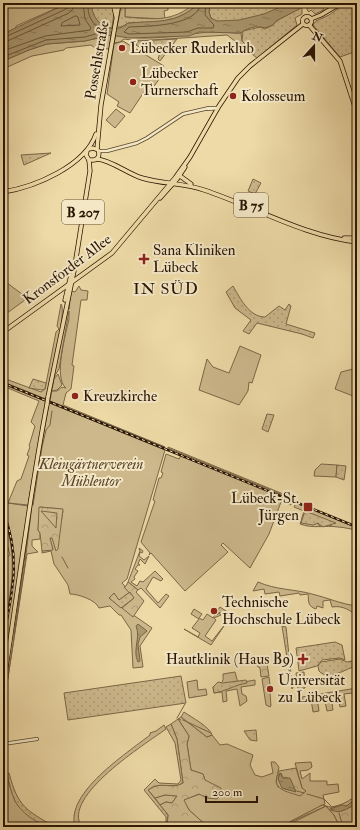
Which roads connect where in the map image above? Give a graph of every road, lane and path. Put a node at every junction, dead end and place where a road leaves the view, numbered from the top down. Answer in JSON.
{"nodes":[{"id":1,"x":114,"y":3,"type":"edge"},
{"id":2,"x":119,"y":3,"type":"edge"},
{"id":3,"x":341,"y":3,"type":"edge"},
{"id":4,"x":117,"y":13,"type":"junction"},
{"id":5,"x":116,"y":19,"type":"junction"},
{"id":6,"x":311,"y":19,"type":"junction"},
{"id":7,"x":303,"y":24,"type":"junction"},
{"id":8,"x":308,"y":25,"type":"junction"},
{"id":9,"x":218,"y":108,"type":"junction"},
{"id":10,"x":357,"y":113,"type":"edge"},
{"id":11,"x":99,"y":121,"type":"junction"},
{"id":12,"x":88,"y":150,"type":"junction"},
{"id":13,"x":98,"y":155,"type":"junction"},
{"id":14,"x":190,"y":157,"type":"junction"},
{"id":15,"x":88,"y":158,"type":"junction"},
{"id":16,"x":78,"y":159,"type":"junction"},
{"id":17,"x":90,"y":171,"type":"junction"},
{"id":18,"x":180,"y":176,"type":"junction"},
{"id":19,"x":147,"y":179,"type":"junction"},
{"id":20,"x":156,"y":182,"type":"junction"},
{"id":21,"x":173,"y":183,"type":"junction"},
{"id":22,"x":191,"y":184,"type":"junction"},
{"id":23,"x":164,"y":190,"type":"junction"},
{"id":24,"x":3,"y":192,"type":"edge"},
{"id":25,"x":156,"y":201,"type":"junction"},
{"id":26,"x":356,"y":241,"type":"edge"},
{"id":27,"x":74,"y":268,"type":"junction"},
{"id":28,"x":80,"y":277,"type":"junction"},
{"id":29,"x":69,"y":285,"type":"junction"},
{"id":30,"x":60,"y":292,"type":"junction"},
{"id":31,"x":66,"y":295,"type":"junction"},
{"id":32,"x":66,"y":306,"type":"junction"},
{"id":33,"x":3,"y":332,"type":"edge"},
{"id":34,"x":3,"y":687,"type":"edge"},
{"id":35,"x":37,"y":739,"type":"dead end"},
{"id":36,"x":3,"y":744,"type":"edge"}],
"edges":[{"from":1,"to":4,"type":"main road"},
{"from":1,"to":5,"type":"main road"},
{"from":2,"to":4,"type":"main road","name":"Possehlstraße"},
{"from":3,"to":6,"type":"main road"},
{"from":4,"to":5,"type":"main road","name":"Possehlstraße"},
{"from":5,"to":11,"type":"main road","name":"Possehlstraße"},
{"from":6,"to":7,"type":"main road"},
{"from":6,"to":8,"type":"main road"},
{"from":7,"to":8,"type":"main road"},
{"from":7,"to":9,"type":"main road","name":"Kronsforder Allee"},
{"from":8,"to":10,"type":"main road"},
{"from":9,"to":13,"type":"street"},
{"from":9,"to":14,"type":"main road","name":"Kronsforder Allee"},
{"from":11,"to":12,"type":"main road","name":"Possehlstraße"},
{"from":11,"to":13,"type":"main road","name":"Possehlstraße"},
{"from":12,"to":13,"type":"main road"},
{"from":12,"to":15,"type":"main road"},
{"from":12,"to":16,"type":"main road"},
{"from":13,"to":15,"type":"main road"},
{"from":13,"to":17,"type":"main road","number":"B 207"},
{"from":13,"to":19,"type":"main road","number":"B 75"},
{"from":14,"to":18,"type":"main road","name":"Kronsforder Allee"},
{"from":14,"to":21,"type":"main road","name":"Kronsforder Allee"},
{"from":15,"to":16,"type":"main road"},
{"from":15,"to":17,"type":"main road","number":"B 207"},
{"from":16,"to":24,"type":"main road"},
{"from":17,"to":27,"type":"main road","number":"B 207"},
{"from":18,"to":21,"type":"main road","name":"Kronsforder Allee"},
{"from":18,"to":22,"type":"main road"},
{"from":19,"to":20,"type":"main road","number":"B 75"},
{"from":19,"to":21,"type":"main road","number":"B 75"},
{"from":20,"to":21,"type":"main road","number":"B 75"},
{"from":20,"to":23,"type":"main road"},
{"from":21,"to":22,"type":"main road","number":"B 75"},
{"from":21,"to":23,"type":"main road","name":"Kronsforder Allee"},
{"from":21,"to":25,"type":"main road","name":"Kronsforder Allee"},
{"from":21,"to":26,"type":"main road","number":"B 75"},
{"from":22,"to":26,"type":"main road","number":"B 75"},
{"from":23,"to":25,"type":"main road","name":"Kronsforder Allee"},
{"from":25,"to":28,"type":"main road","name":"Kronsforder Allee"},
{"from":27,"to":28,"type":"main road"},
{"from":27,"to":29,"type":"main road","number":"B 207"},
{"from":28,"to":29,"type":"main road","name":"Kronsforder Allee"},
{"from":29,"to":30,"type":"main road","name":"Kronsforder Allee"},
{"from":29,"to":31,"type":"main road","number":"B 207"},
{"from":29,"to":32,"type":"main road","number":"B 207"},
{"from":30,"to":31,"type":"main road"},
{"from":30,"to":33,"type":"main road","name":"Kronsforder Allee"},
{"from":31,"to":32,"type":"main road","number":"B 207"},
{"from":32,"to":34,"type":"main road","number":"B 207","bridge":true},
{"from":35,"to":36,"type":"street"}]}
